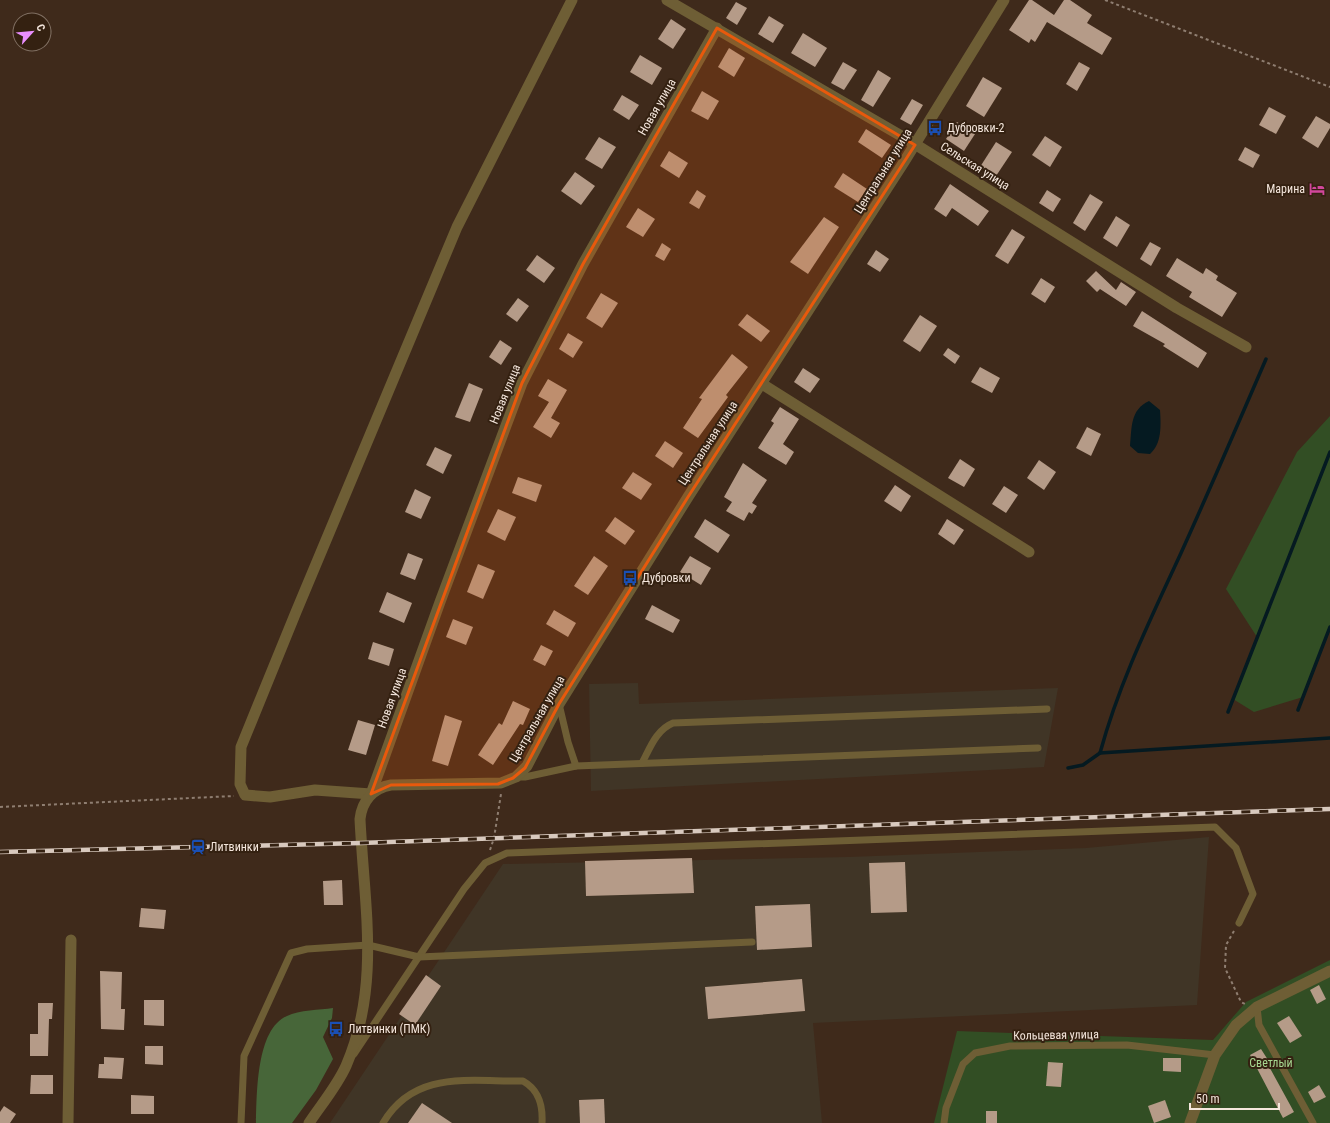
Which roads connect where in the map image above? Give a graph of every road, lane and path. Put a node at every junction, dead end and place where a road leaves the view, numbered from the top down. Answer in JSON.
{"nodes":[{"id":1,"x":572,"y":0,"type":"edge"},
{"id":2,"x":667,"y":0,"type":"edge"},
{"id":3,"x":1004,"y":0,"type":"edge"},
{"id":4,"x":1104,"y":0,"type":"edge"},
{"id":5,"x":716,"y":28,"type":"junction"},
{"id":6,"x":1330,"y":87,"type":"edge"},
{"id":7,"x":915,"y":145,"type":"junction"},
{"id":8,"x":1246,"y":347,"type":"dead end"},
{"id":9,"x":762,"y":384,"type":"junction"},
{"id":10,"x":1029,"y":552,"type":"dead end"},
{"id":11,"x":559,"y":704,"type":"junction"},
{"id":12,"x":1046,"y":709,"type":"dead end"},
{"id":13,"x":1038,"y":748,"type":"dead end"},
{"id":14,"x":642,"y":763,"type":"junction"},
{"id":15,"x":576,"y":766,"type":"junction"},
{"id":16,"x":513,"y":778,"type":"junction"},
{"id":17,"x":371,"y":794,"type":"junction"},
{"id":18,"x":245,"y":795,"type":"junction"},
{"id":19,"x":0,"y":807,"type":"edge"},
{"id":20,"x":485,"y":863,"type":"junction"},
{"id":21,"x":1239,"y":923,"type":"joint"},
{"id":22,"x":71,"y":940,"type":"dead end"},
{"id":23,"x":752,"y":942,"type":"dead end"},
{"id":24,"x":368,"y":945,"type":"junction"},
{"id":25,"x":419,"y":957,"type":"junction"},
{"id":26,"x":1330,"y":971,"type":"edge"},
{"id":27,"x":1257,"y":1007,"type":"junction"},
{"id":28,"x":1215,"y":1055,"type":"junction"},
{"id":29,"x":345,"y":1068,"type":"junction"},
{"id":30,"x":68,"y":1123,"type":"edge"},
{"id":31,"x":241,"y":1123,"type":"edge"},
{"id":32,"x":310,"y":1123,"type":"edge"},
{"id":33,"x":383,"y":1123,"type":"edge"},
{"id":34,"x":542,"y":1123,"type":"edge"},
{"id":35,"x":944,"y":1123,"type":"edge"},
{"id":36,"x":1190,"y":1123,"type":"edge"},
{"id":37,"x":1313,"y":1123,"type":"edge"}],
"edges":[{"from":1,"to":18,"type":"street"},
{"from":2,"to":5,"type":"street","name":"Сельская улица"},
{"from":3,"to":7,"type":"street","name":"Центральная улица"},
{"from":4,"to":6,"type":"path"},
{"from":5,"to":7,"type":"street","name":"Сельская улица"},
{"from":5,"to":17,"type":"street","name":"Новая улица"},
{"from":7,"to":8,"type":"street","name":"Сельская улица"},
{"from":7,"to":9,"type":"street","name":"Центральная улица"},
{"from":9,"to":10,"type":"street"},
{"from":9,"to":11,"type":"street","name":"Центральная улица"},
{"from":11,"to":15,"type":"lane"},
{"from":11,"to":16,"type":"street","name":"Центральная улица"},
{"from":12,"to":14,"type":"lane"},
{"from":13,"to":14,"type":"lane"},
{"from":14,"to":15,"type":"lane"},
{"from":15,"to":16,"type":"lane"},
{"from":16,"to":17,"type":"street","name":"Центральная улица"},
{"from":16,"to":20,"type":"path"},
{"from":17,"to":18,"type":"street"},
{"from":17,"to":24,"type":"street","name":"Новая улица"},
{"from":18,"to":19,"type":"path"},
{"from":20,"to":21,"type":"lane"},
{"from":20,"to":25,"type":"lane"},
{"from":21,"to":27,"type":"path"},
{"from":22,"to":30,"type":"street"},
{"from":23,"to":25,"type":"lane"},
{"from":24,"to":25,"type":"lane"},
{"from":24,"to":29,"type":"street","name":"Новая улица"},
{"from":24,"to":31,"type":"lane"},
{"from":25,"to":29,"type":"lane"},
{"from":26,"to":27,"type":"street"},
{"from":27,"to":28,"type":"street"},
{"from":27,"to":37,"type":"lane"},
{"from":28,"to":35,"type":"lane","name":"Кольцевая улица"},
{"from":28,"to":36,"type":"street"},
{"from":29,"to":32,"type":"street","name":"Новая улица"},
{"from":33,"to":34,"type":"lane"}]}
